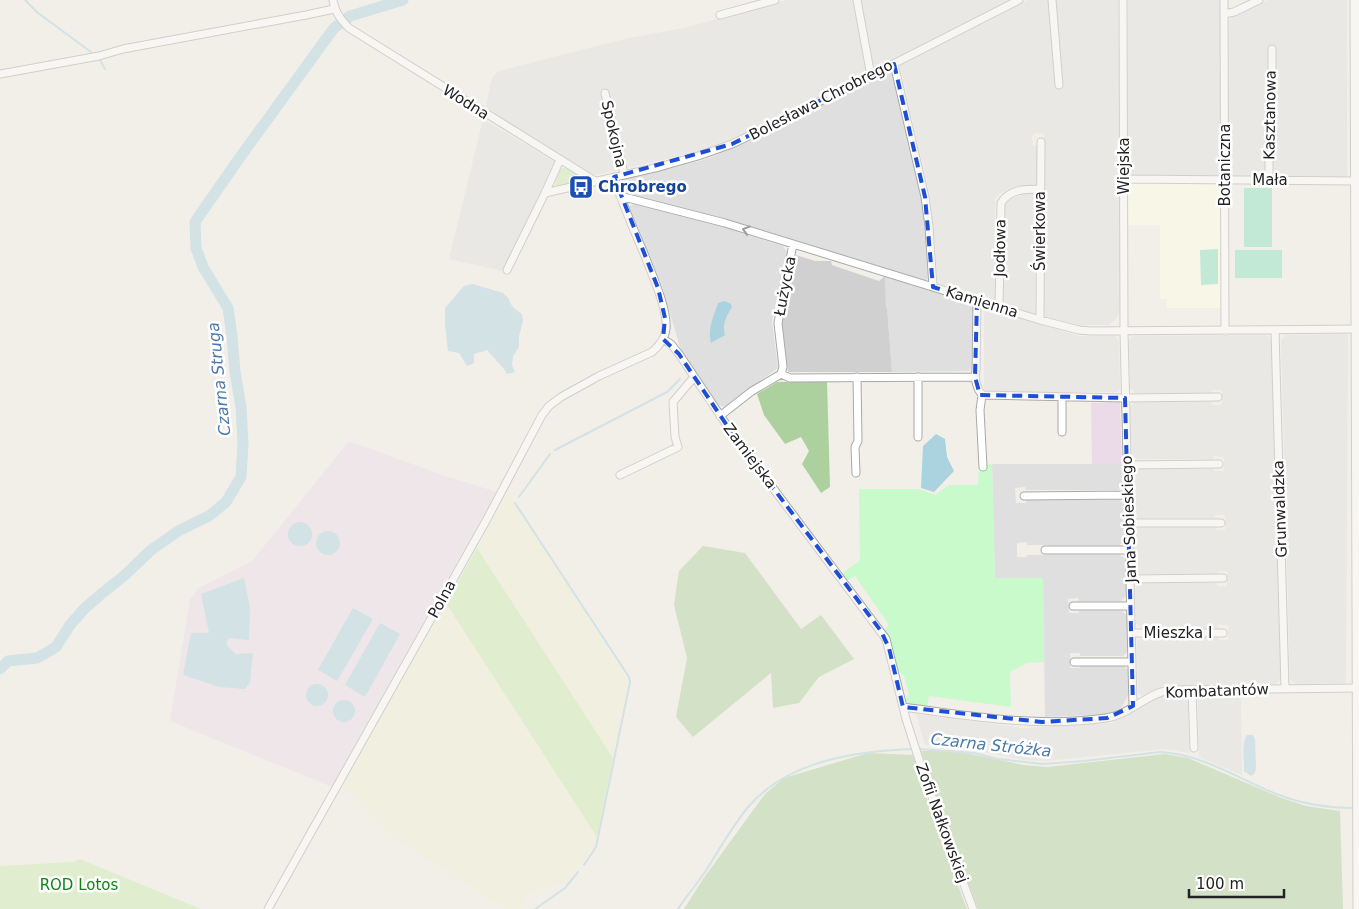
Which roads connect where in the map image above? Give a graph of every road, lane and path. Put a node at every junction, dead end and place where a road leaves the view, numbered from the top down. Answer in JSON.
{"nodes":[{"id":1,"x":333,"y":0,"type":"edge"},
{"id":2,"x":775,"y":0,"type":"edge"},
{"id":3,"x":857,"y":0,"type":"edge"},
{"id":4,"x":1019,"y":0,"type":"edge"},
{"id":5,"x":1052,"y":0,"type":"edge"},
{"id":6,"x":1123,"y":0,"type":"edge"},
{"id":7,"x":1224,"y":0,"type":"edge"},
{"id":8,"x":1259,"y":0,"type":"edge"},
{"id":9,"x":1355,"y":0,"type":"edge"},
{"id":10,"x":334,"y":8,"type":"junction"},
{"id":11,"x":1224,"y":14,"type":"junction"},
{"id":12,"x":720,"y":15,"type":"dead end"},
{"id":13,"x":1272,"y":49,"type":"dead end"},
{"id":14,"x":894,"y":64,"type":"junction"},
{"id":15,"x":0,"y":74,"type":"edge"},
{"id":16,"x":870,"y":76,"type":"junction"},
{"id":17,"x":1059,"y":86,"type":"dead end"},
{"id":18,"x":605,"y":93,"type":"dead end"},
{"id":19,"x":1041,"y":142,"type":"dead end"},
{"id":20,"x":1357,"y":143,"type":"edge"},
{"id":21,"x":560,"y":160,"type":"junction"},
{"id":22,"x":624,"y":174,"type":"junction"},
{"id":23,"x":614,"y":177,"type":"junction"},
{"id":24,"x":1124,"y":179,"type":"junction"},
{"id":25,"x":1224,"y":180,"type":"junction"},
{"id":26,"x":1269,"y":180,"type":"junction"},
{"id":27,"x":595,"y":181,"type":"junction"},
{"id":28,"x":1356,"y":181,"type":"junction"},
{"id":29,"x":1040,"y":189,"type":"junction"},
{"id":30,"x":545,"y":193,"type":"junction"},
{"id":31,"x":620,"y":196,"type":"junction"},
{"id":32,"x":1357,"y":205,"type":"edge"},
{"id":33,"x":793,"y":244,"type":"junction"},
{"id":34,"x":507,"y":270,"type":"dead end"},
{"id":35,"x":933,"y":287,"type":"junction"},
{"id":36,"x":977,"y":301,"type":"junction"},
{"id":37,"x":999,"y":307,"type":"junction"},
{"id":38,"x":1040,"y":320,"type":"junction"},
{"id":39,"x":1357,"y":329,"type":"edge"},
{"id":40,"x":1225,"y":331,"type":"junction"},
{"id":41,"x":1275,"y":331,"type":"junction"},
{"id":42,"x":1124,"y":332,"type":"junction"},
{"id":43,"x":663,"y":339,"type":"junction"},
{"id":44,"x":780,"y":374,"type":"junction"},
{"id":45,"x":918,"y":376,"type":"junction"},
{"id":46,"x":694,"y":377,"type":"junction"},
{"id":47,"x":857,"y":377,"type":"junction"},
{"id":48,"x":975,"y":377,"type":"junction"},
{"id":49,"x":982,"y":395,"type":"junction"},
{"id":50,"x":1062,"y":397,"type":"junction"},
{"id":51,"x":1218,"y":397,"type":"dead end"},
{"id":52,"x":1125,"y":398,"type":"junction"},
{"id":53,"x":1357,"y":399,"type":"edge"},
{"id":54,"x":720,"y":416,"type":"junction"},
{"id":55,"x":1062,"y":432,"type":"dead end"},
{"id":56,"x":918,"y":437,"type":"dead end"},
{"id":57,"x":1219,"y":464,"type":"dead end"},
{"id":58,"x":1127,"y":465,"type":"junction"},
{"id":59,"x":983,"y":467,"type":"dead end"},
{"id":60,"x":856,"y":474,"type":"dead end"},
{"id":61,"x":620,"y":475,"type":"dead end"},
{"id":62,"x":1128,"y":495,"type":"junction"},
{"id":63,"x":1024,"y":496,"type":"dead end"},
{"id":64,"x":1129,"y":523,"type":"junction"},
{"id":65,"x":1221,"y":523,"type":"dead end"},
{"id":66,"x":1045,"y":550,"type":"dead end"},
{"id":67,"x":1130,"y":550,"type":"junction"},
{"id":68,"x":1222,"y":578,"type":"dead end"},
{"id":69,"x":1130,"y":579,"type":"junction"},
{"id":70,"x":1073,"y":606,"type":"dead end"},
{"id":71,"x":1131,"y":606,"type":"junction"},
{"id":72,"x":1132,"y":633,"type":"junction"},
{"id":73,"x":1223,"y":633,"type":"dead end"},
{"id":74,"x":1074,"y":662,"type":"dead end"},
{"id":75,"x":1132,"y":662,"type":"junction"},
{"id":76,"x":1285,"y":688,"type":"junction"},
{"id":77,"x":1358,"y":688,"type":"edge"},
{"id":78,"x":1192,"y":690,"type":"junction"},
{"id":79,"x":1134,"y":706,"type":"junction"},
{"id":80,"x":903,"y":707,"type":"junction"},
{"id":81,"x":1194,"y":748,"type":"dead end"},
{"id":82,"x":268,"y":909,"type":"edge"},
{"id":83,"x":973,"y":909,"type":"edge"},
{"id":84,"x":1358,"y":909,"type":"edge"}],
"edges":[{"from":1,"to":10,"type":"street","name":"Wodna"},
{"from":2,"to":12,"type":"street"},
{"from":3,"to":16,"type":"street"},
{"from":4,"to":14,"type":"street","name":"Bolesława Chrobrego"},
{"from":5,"to":17,"type":"street"},
{"from":6,"to":24,"type":"street","name":"Wiejska"},
{"from":7,"to":11,"type":"street","name":"Botaniczna"},
{"from":8,"to":11,"type":"street"},
{"from":9,"to":20,"type":"street"},
{"from":10,"to":15,"type":"street"},
{"from":10,"to":21,"type":"street","name":"Wodna"},
{"from":11,"to":25,"type":"street","name":"Botaniczna"},
{"from":13,"to":26,"type":"street","name":"Kasztanowa"},
{"from":14,"to":16,"type":"street","name":"Bolesława Chrobrego"},
{"from":14,"to":35,"type":"street"},
{"from":16,"to":22,"type":"street","name":"Bolesława Chrobrego"},
{"from":18,"to":22,"type":"street","name":"Spokojna"},
{"from":19,"to":29,"type":"street","name":"Świerkowa"},
{"from":20,"to":28,"type":"street"},
{"from":21,"to":27,"type":"street","name":"Wodna"},
{"from":21,"to":30,"type":"street"},
{"from":22,"to":23,"type":"street","name":"Bolesława Chrobrego"},
{"from":23,"to":27,"type":"street"},
{"from":23,"to":31,"type":"street"},
{"from":24,"to":25,"type":"street","name":"Mała"},
{"from":24,"to":42,"type":"street","name":"Wiejska"},
{"from":25,"to":26,"type":"street","name":"Mała"},
{"from":25,"to":40,"type":"street","name":"Botaniczna"},
{"from":26,"to":28,"type":"street","name":"Mała"},
{"from":27,"to":30,"type":"street"},
{"from":28,"to":32,"type":"street"},
{"from":29,"to":37,"type":"street","name":"Jodłowa"},
{"from":29,"to":38,"type":"street","name":"Świerkowa"},
{"from":30,"to":34,"type":"street"},
{"from":33,"to":31,"type":"street","name":"Kamienna","one_way":true},
{"from":31,"to":43,"type":"street"},
{"from":32,"to":39,"type":"street"},
{"from":33,"to":35,"type":"street","name":"Kamienna"},
{"from":33,"to":44,"type":"street","name":"Łużycka"},
{"from":35,"to":36,"type":"street","name":"Kamienna"},
{"from":36,"to":37,"type":"street","name":"Kamienna"},
{"from":36,"to":48,"type":"street"},
{"from":37,"to":38,"type":"street","name":"Kamienna"},
{"from":38,"to":42,"type":"street","name":"Kamienna"},
{"from":39,"to":41,"type":"street","name":"Kamienna"},
{"from":39,"to":53,"type":"street"},
{"from":40,"to":41,"type":"street","name":"Kamienna"},
{"from":40,"to":42,"type":"street","name":"Kamienna"},
{"from":41,"to":76,"type":"street","name":"Grunwaldzka"},
{"from":42,"to":52,"type":"street","name":"Jana Sobieskiego"},
{"from":43,"to":46,"type":"street","name":"Zamiejska"},
{"from":43,"to":82,"type":"street","name":"Polna"},
{"from":44,"to":47,"type":"street"},
{"from":44,"to":54,"type":"street"},
{"from":45,"to":47,"type":"street"},
{"from":45,"to":48,"type":"street"},
{"from":45,"to":56,"type":"street"},
{"from":46,"to":54,"type":"street","name":"Zamiejska"},
{"from":46,"to":61,"type":"street"},
{"from":47,"to":60,"type":"street"},
{"from":48,"to":49,"type":"street"},
{"from":49,"to":50,"type":"street"},
{"from":49,"to":59,"type":"street"},
{"from":50,"to":52,"type":"street"},
{"from":50,"to":55,"type":"street"},
{"from":51,"to":52,"type":"street"},
{"from":52,"to":58,"type":"street","name":"Jana Sobieskiego"},
{"from":53,"to":77,"type":"street"},
{"from":54,"to":80,"type":"street","name":"Zamiejska"},
{"from":57,"to":58,"type":"street"},
{"from":58,"to":62,"type":"street","name":"Jana Sobieskiego"},
{"from":62,"to":63,"type":"street"},
{"from":62,"to":64,"type":"street","name":"Jana Sobieskiego"},
{"from":64,"to":65,"type":"street"},
{"from":64,"to":67,"type":"street","name":"Jana Sobieskiego"},
{"from":66,"to":67,"type":"street"},
{"from":67,"to":69,"type":"street","name":"Jana Sobieskiego"},
{"from":68,"to":69,"type":"street"},
{"from":69,"to":71,"type":"street","name":"Jana Sobieskiego"},
{"from":70,"to":71,"type":"street"},
{"from":71,"to":72,"type":"street","name":"Jana Sobieskiego"},
{"from":72,"to":73,"type":"street","name":"Mieszka I"},
{"from":72,"to":75,"type":"street","name":"Jana Sobieskiego"},
{"from":74,"to":75,"type":"street"},
{"from":75,"to":79,"type":"street","name":"Jana Sobieskiego"},
{"from":76,"to":77,"type":"street","name":"Kombatantów"},
{"from":76,"to":78,"type":"street","name":"Kombatantów"},
{"from":77,"to":84,"type":"street"},
{"from":78,"to":79,"type":"street","name":"Kombatantów"},
{"from":78,"to":81,"type":"street"},
{"from":79,"to":80,"type":"street","name":"Kombatantów"},
{"from":80,"to":83,"type":"street","name":"Zofii Nałkowskiej"}]}
